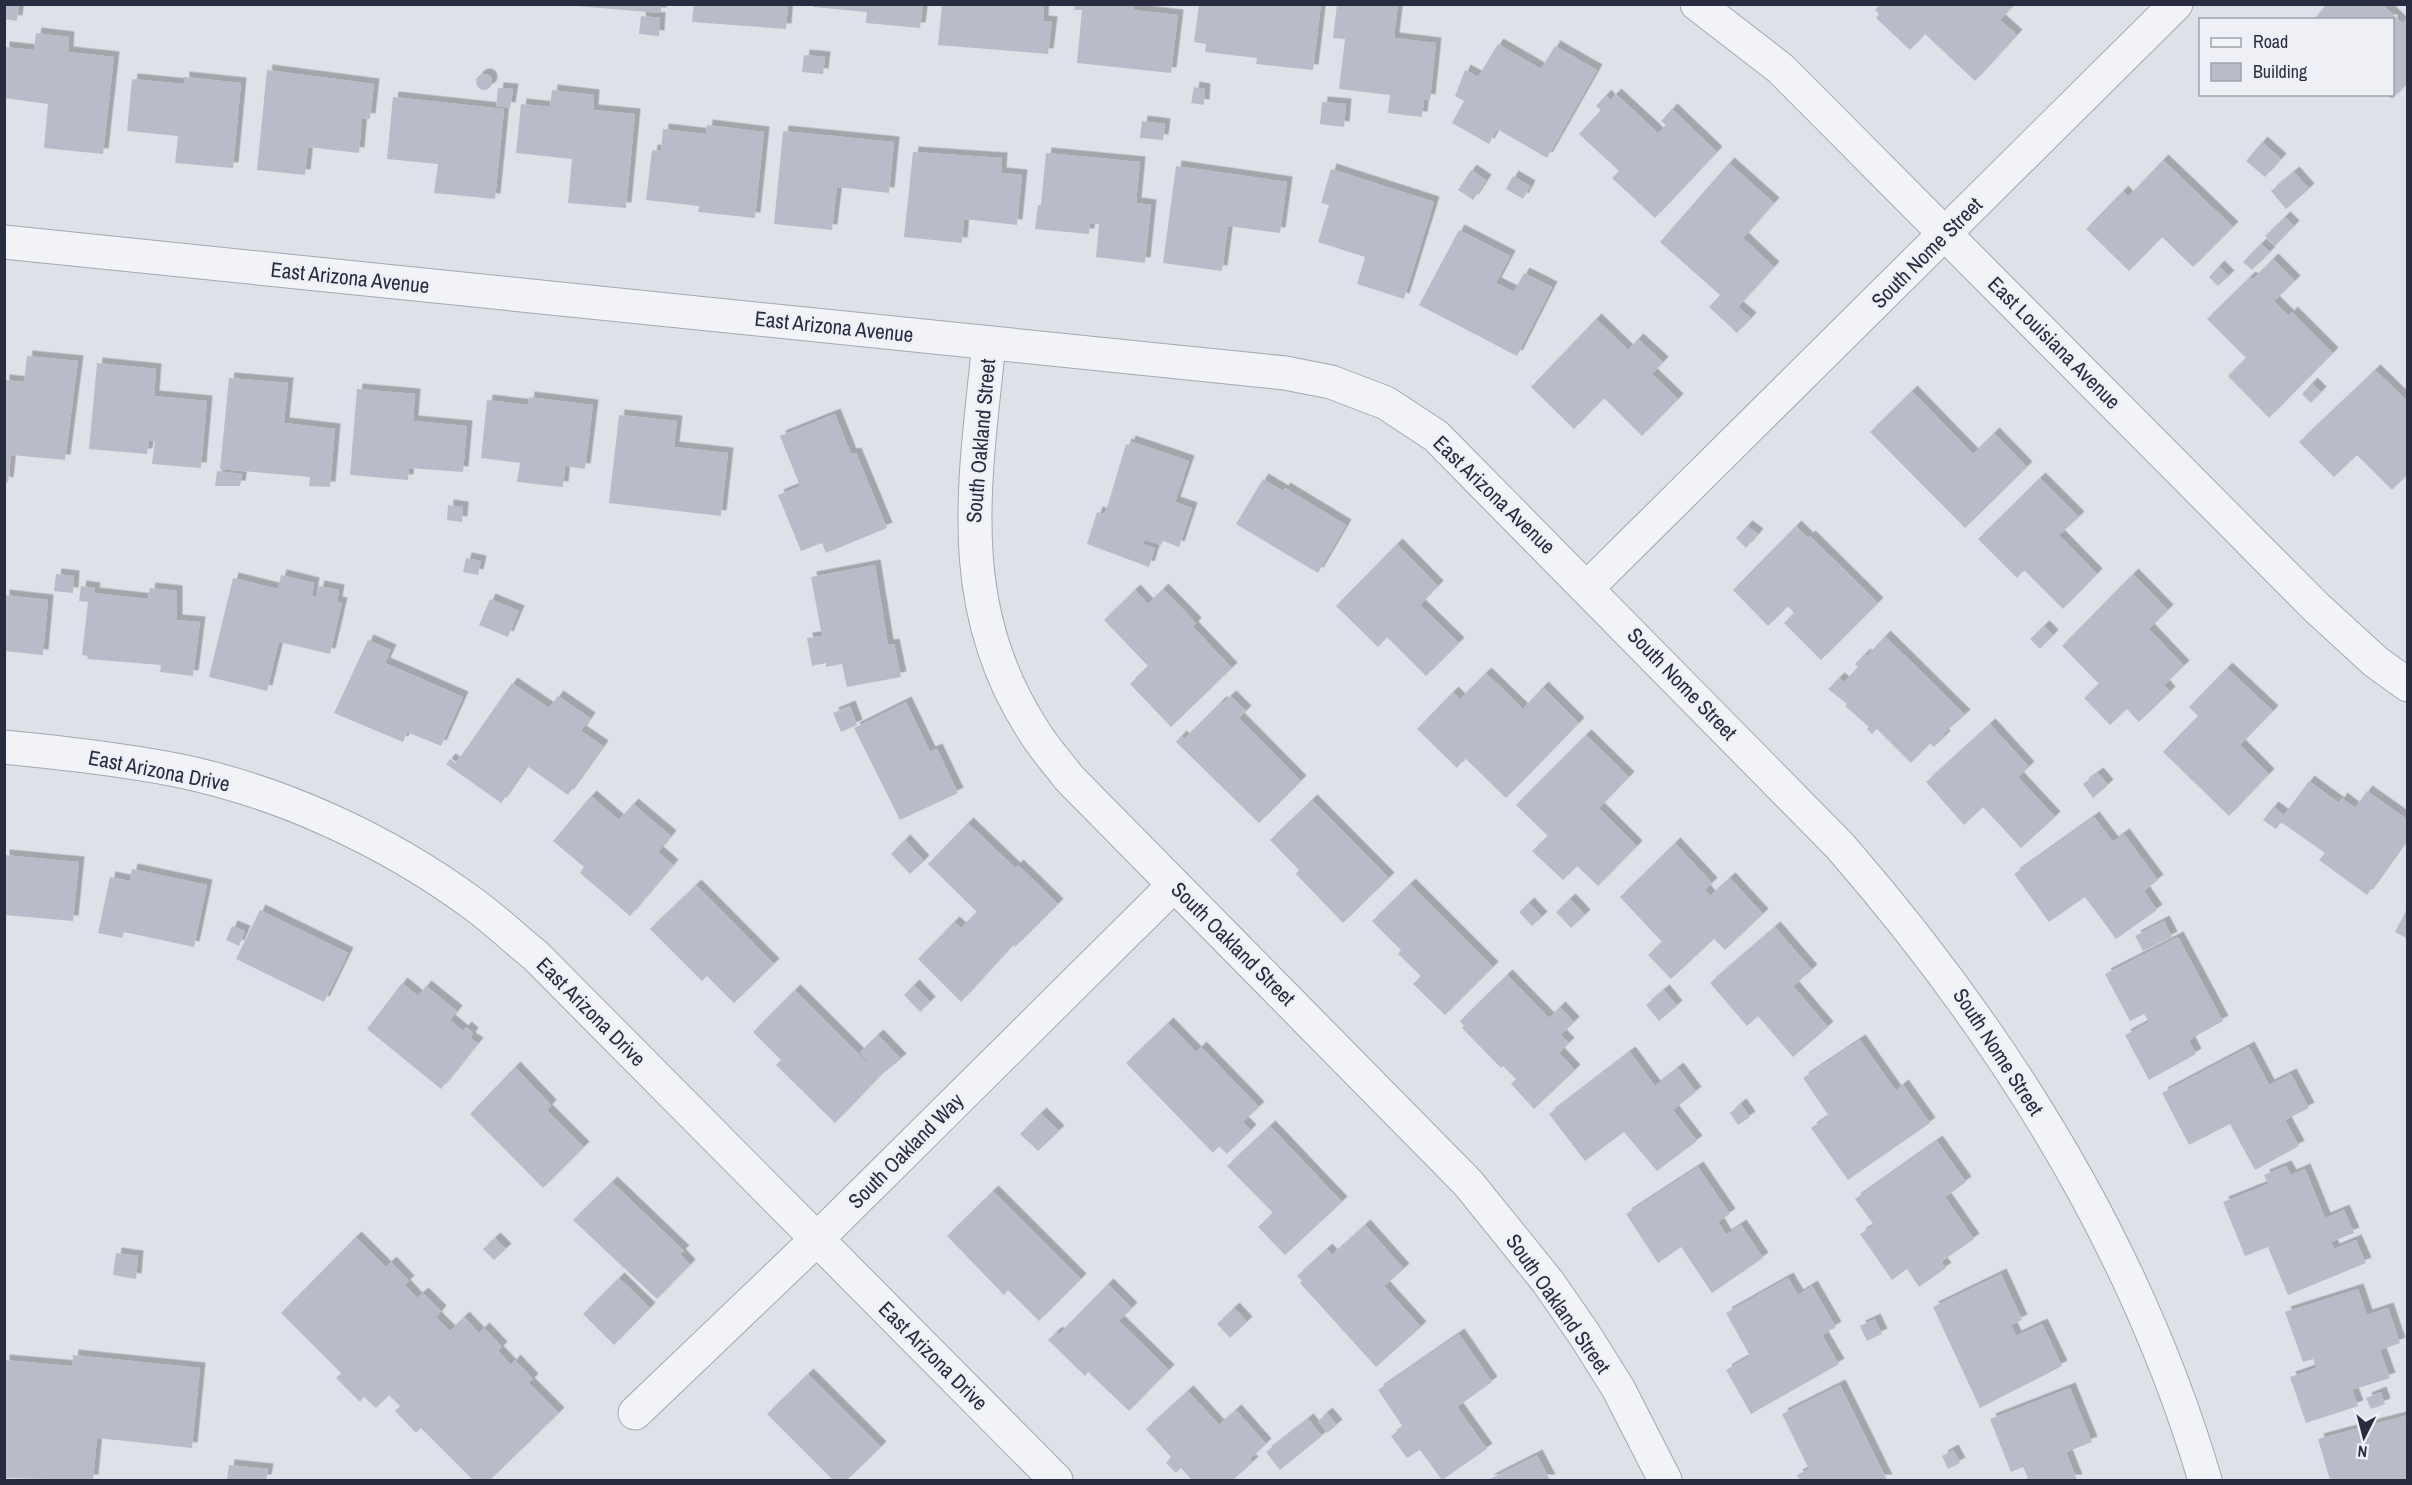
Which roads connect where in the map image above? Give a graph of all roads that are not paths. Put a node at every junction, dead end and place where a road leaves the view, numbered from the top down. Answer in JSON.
{"nodes":[{"id":1,"x":1697,"y":4,"type":"edge"},
{"id":2,"x":2176,"y":4,"type":"edge"},
{"id":3,"x":1946,"y":233,"type":"junction"},
{"id":4,"x":4,"y":242,"type":"edge"},
{"id":5,"x":989,"y":343,"type":"junction"},
{"id":6,"x":1588,"y":587,"type":"junction"},
{"id":7,"x":2408,"y":685,"type":"edge"},
{"id":8,"x":4,"y":747,"type":"edge"},
{"id":9,"x":1174,"y":885,"type":"junction"},
{"id":10,"x":817,"y":1239,"type":"junction"},
{"id":11,"x":634,"y":1413,"type":"dead end"},
{"id":12,"x":1056,"y":1480,"type":"edge"},
{"id":13,"x":1665,"y":1480,"type":"edge"},
{"id":14,"x":2205,"y":1480,"type":"edge"}],
"edges":[{"from":1,"to":3,"type":"street","name":"East Louisiana Avenue"},
{"from":2,"to":3,"type":"street","name":"South Nome Street"},
{"from":3,"to":6,"type":"street","name":"South Nome Street"},
{"from":3,"to":7,"type":"street","name":"East Louisiana Avenue"},
{"from":4,"to":5,"type":"street","name":"East Arizona Avenue"},
{"from":5,"to":6,"type":"street","name":"East Arizona Avenue"},
{"from":5,"to":9,"type":"street","name":"South Oakland Street"},
{"from":6,"to":14,"type":"street","name":"South Nome Street"},
{"from":8,"to":10,"type":"street","name":"East Arizona Drive"},
{"from":9,"to":10,"type":"street","name":"South Oakland Way"},
{"from":9,"to":13,"type":"street","name":"South Oakland Street"},
{"from":10,"to":11,"type":"street","name":"South Oakland Way"},
{"from":10,"to":12,"type":"street","name":"East Arizona Drive"}]}
